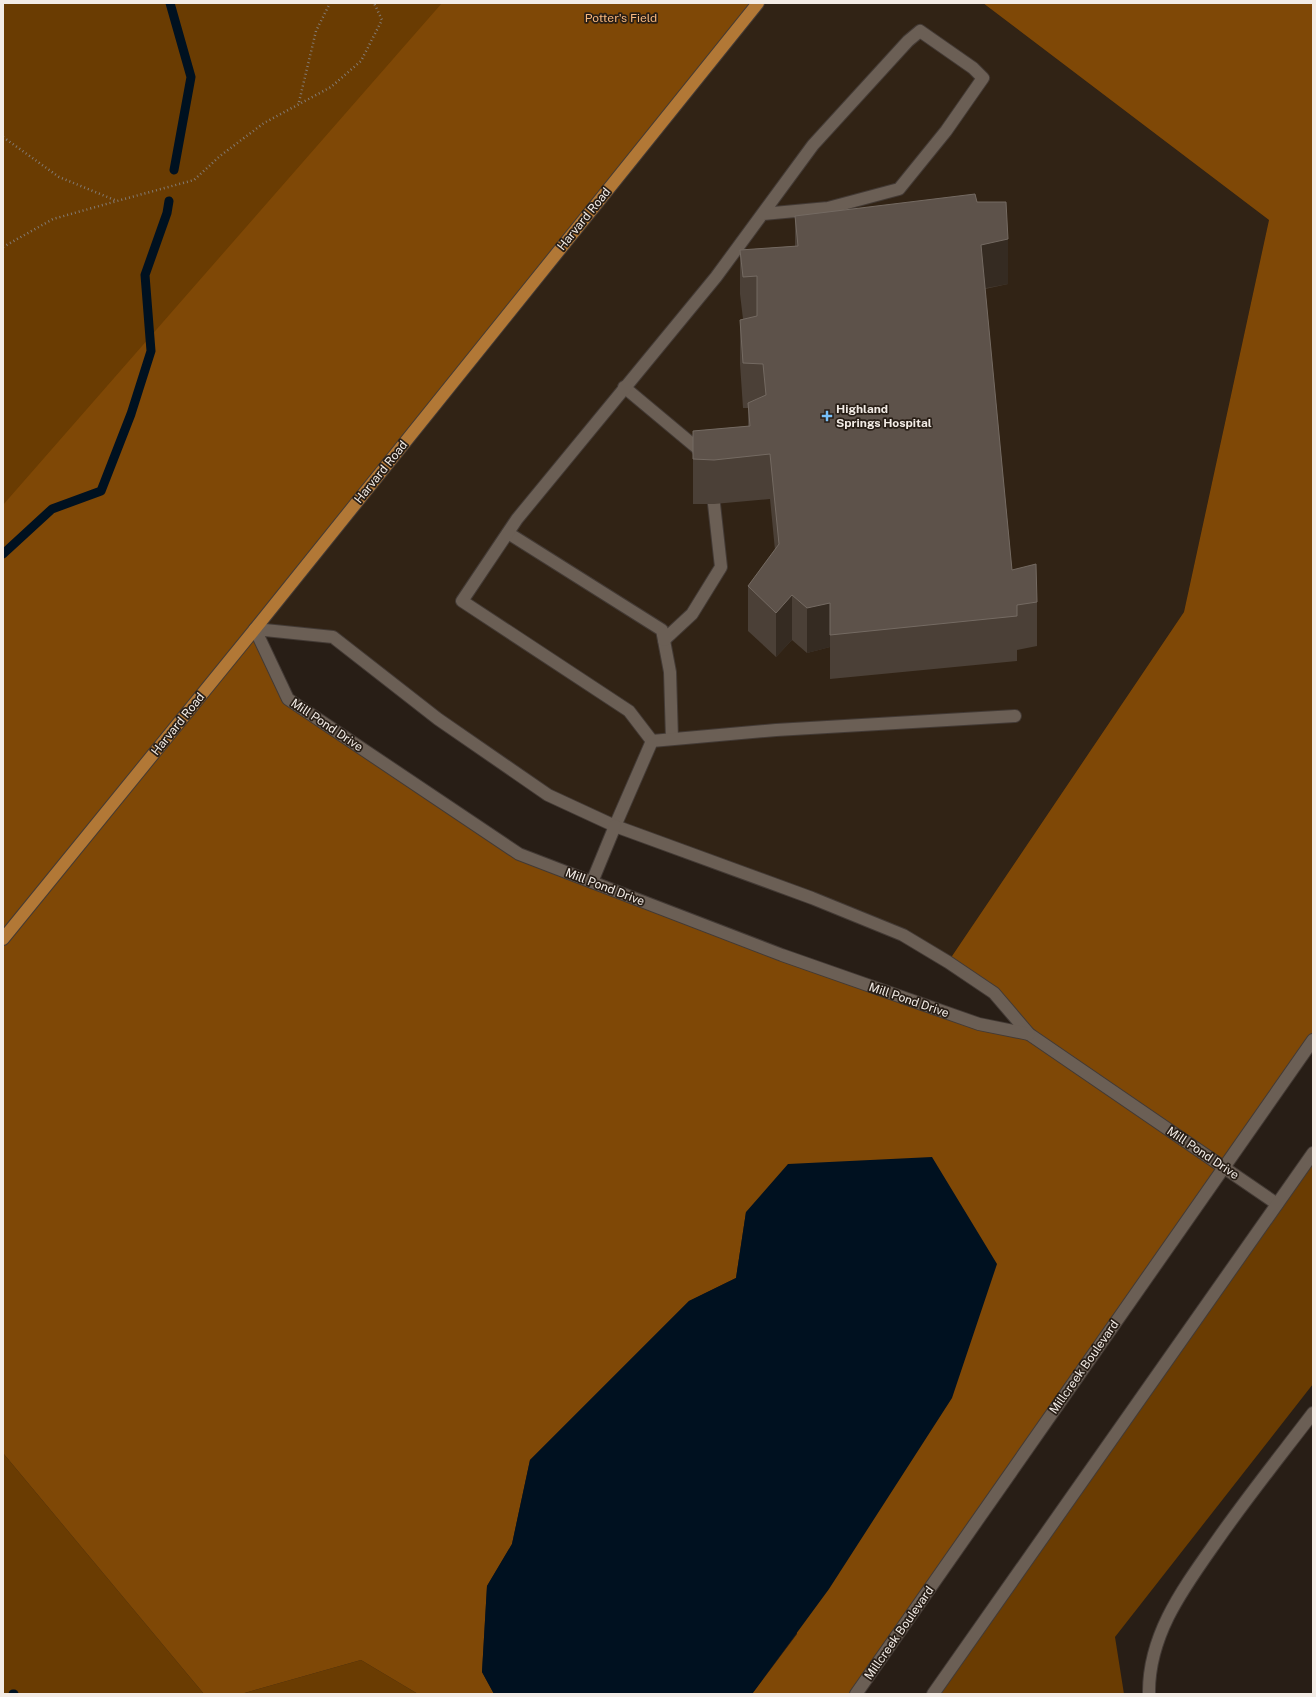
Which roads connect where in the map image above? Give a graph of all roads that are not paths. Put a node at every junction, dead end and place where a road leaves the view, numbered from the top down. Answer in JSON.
{"nodes":[{"id":1,"x":758,"y":3,"type":"edge"},
{"id":2,"x":763,"y":214,"type":"junction"},
{"id":3,"x":624,"y":387,"type":"junction"},
{"id":4,"x":709,"y":467,"type":"edge"},
{"id":5,"x":714,"y":504,"type":"dead end"},
{"id":6,"x":508,"y":532,"type":"junction"},
{"id":7,"x":255,"y":629,"type":"junction"},
{"id":8,"x":664,"y":640,"type":"junction"},
{"id":9,"x":1015,"y":716,"type":"dead end"},
{"id":10,"x":672,"y":739,"type":"junction"},
{"id":11,"x":652,"y":741,"type":"junction"},
{"id":12,"x":614,"y":826,"type":"junction"},
{"id":13,"x":592,"y":882,"type":"junction"},
{"id":14,"x":3,"y":939,"type":"edge"},
{"id":15,"x":1029,"y":1034,"type":"junction"},
{"id":16,"x":1313,"y":1040,"type":"edge"},
{"id":17,"x":1313,"y":1153,"type":"edge"},
{"id":18,"x":1224,"y":1167,"type":"junction"},
{"id":19,"x":1277,"y":1204,"type":"junction"},
{"id":20,"x":1313,"y":1413,"type":"edge"},
{"id":21,"x":856,"y":1694,"type":"edge"},
{"id":22,"x":933,"y":1694,"type":"edge"},
{"id":23,"x":1149,"y":1694,"type":"edge"}],
"edges":[{"from":1,"to":7,"type":"main road","name":"Harvard Road"},
{"from":2,"to":2,"type":"street"},
{"from":2,"to":3,"type":"street"},
{"from":3,"to":4,"type":"street"},
{"from":3,"to":6,"type":"street"},
{"from":5,"to":8,"type":"street"},
{"from":6,"to":8,"type":"street"},
{"from":6,"to":11,"type":"street"},
{"from":7,"to":12,"type":"street","name":"Mill Pond Drive"},
{"from":7,"to":13,"type":"street","name":"Mill Pond Drive"},
{"from":7,"to":14,"type":"main road","name":"Harvard Road"},
{"from":8,"to":10,"type":"street"},
{"from":9,"to":10,"type":"street"},
{"from":10,"to":11,"type":"street"},
{"from":11,"to":12,"type":"street"},
{"from":12,"to":13,"type":"street"},
{"from":12,"to":15,"type":"street","name":"Mill Pond Drive"},
{"from":13,"to":15,"type":"street","name":"Mill Pond Drive"},
{"from":15,"to":18,"type":"street","name":"Mill Pond Drive"},
{"from":16,"to":18,"type":"street","name":"Millcreek Boulevard"},
{"from":17,"to":19,"type":"street"},
{"from":18,"to":19,"type":"street","name":"Mill Pond Drive"},
{"from":18,"to":21,"type":"street","name":"Millcreek Boulevard"},
{"from":19,"to":22,"type":"street"},
{"from":20,"to":23,"type":"street"}]}
